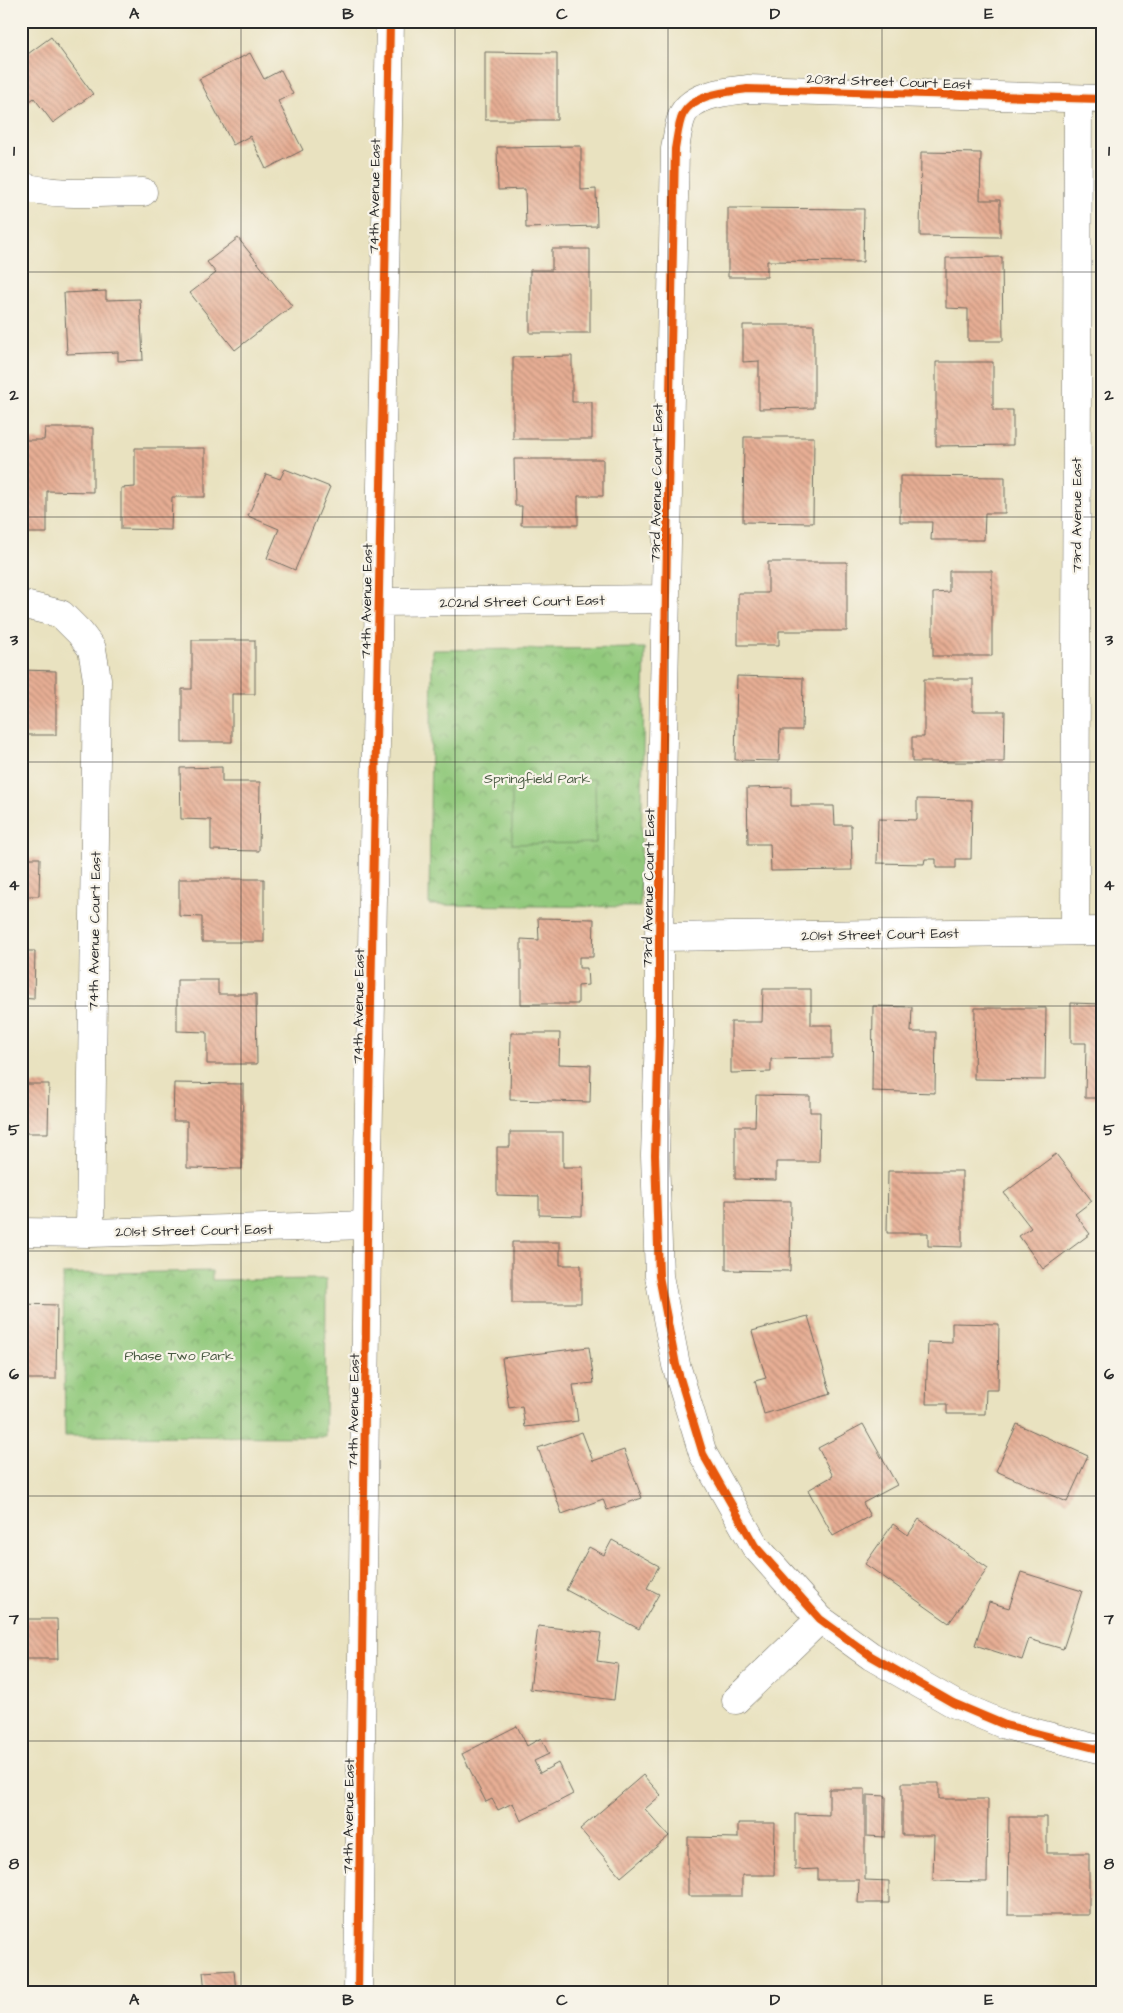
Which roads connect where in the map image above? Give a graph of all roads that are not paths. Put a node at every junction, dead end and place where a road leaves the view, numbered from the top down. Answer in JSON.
{"nodes":[{"id":1,"x":390,"y":21,"type":"edge"},
{"id":2,"x":1090,"y":99,"type":"edge"},
{"id":3,"x":682,"y":115,"type":"joint"},
{"id":4,"x":21,"y":186,"type":"edge"},
{"id":5,"x":143,"y":192,"type":"dead end"},
{"id":6,"x":666,"y":599,"type":"junction"},
{"id":7,"x":378,"y":602,"type":"junction"},
{"id":8,"x":21,"y":604,"type":"edge"},
{"id":9,"x":1075,"y":931,"type":"junction"},
{"id":10,"x":1102,"y":931,"type":"edge"},
{"id":11,"x":659,"y":937,"type":"junction"},
{"id":12,"x":368,"y":1225,"type":"junction"},
{"id":13,"x":21,"y":1232,"type":"edge"},
{"id":14,"x":90,"y":1232,"type":"junction"},
{"id":15,"x":820,"y":1619,"type":"junction"},
{"id":16,"x":736,"y":1700,"type":"dead end"},
{"id":17,"x":1102,"y":1750,"type":"edge"},
{"id":18,"x":358,"y":1992,"type":"edge"}],
"edges":[{"from":1,"to":7,"type":"street","name":"74th Avenue East"},
{"from":2,"to":3,"type":"street","name":"203rd Street Court East"},
{"from":2,"to":9,"type":"street","name":"73rd Avenue East"},
{"from":3,"to":6,"type":"street","name":"73rd Avenue Court East"},
{"from":4,"to":5,"type":"street"},
{"from":6,"to":7,"type":"street","name":"202nd Street Court East"},
{"from":6,"to":11,"type":"street","name":"73rd Avenue Court East"},
{"from":7,"to":12,"type":"street","name":"74th Avenue East"},
{"from":8,"to":14,"type":"street","name":"74th Avenue Court East"},
{"from":9,"to":10,"type":"street","name":"201st Street Court East"},
{"from":9,"to":11,"type":"street","name":"201st Street Court East"},
{"from":11,"to":15,"type":"street","name":"73rd Avenue Court East"},
{"from":12,"to":14,"type":"street","name":"201st Street Court East"},
{"from":12,"to":18,"type":"street","name":"74th Avenue East"},
{"from":13,"to":14,"type":"street","name":"201st Street Court East"},
{"from":15,"to":16,"type":"street"},
{"from":15,"to":17,"type":"street","name":"73rd Avenue Court East"}]}
